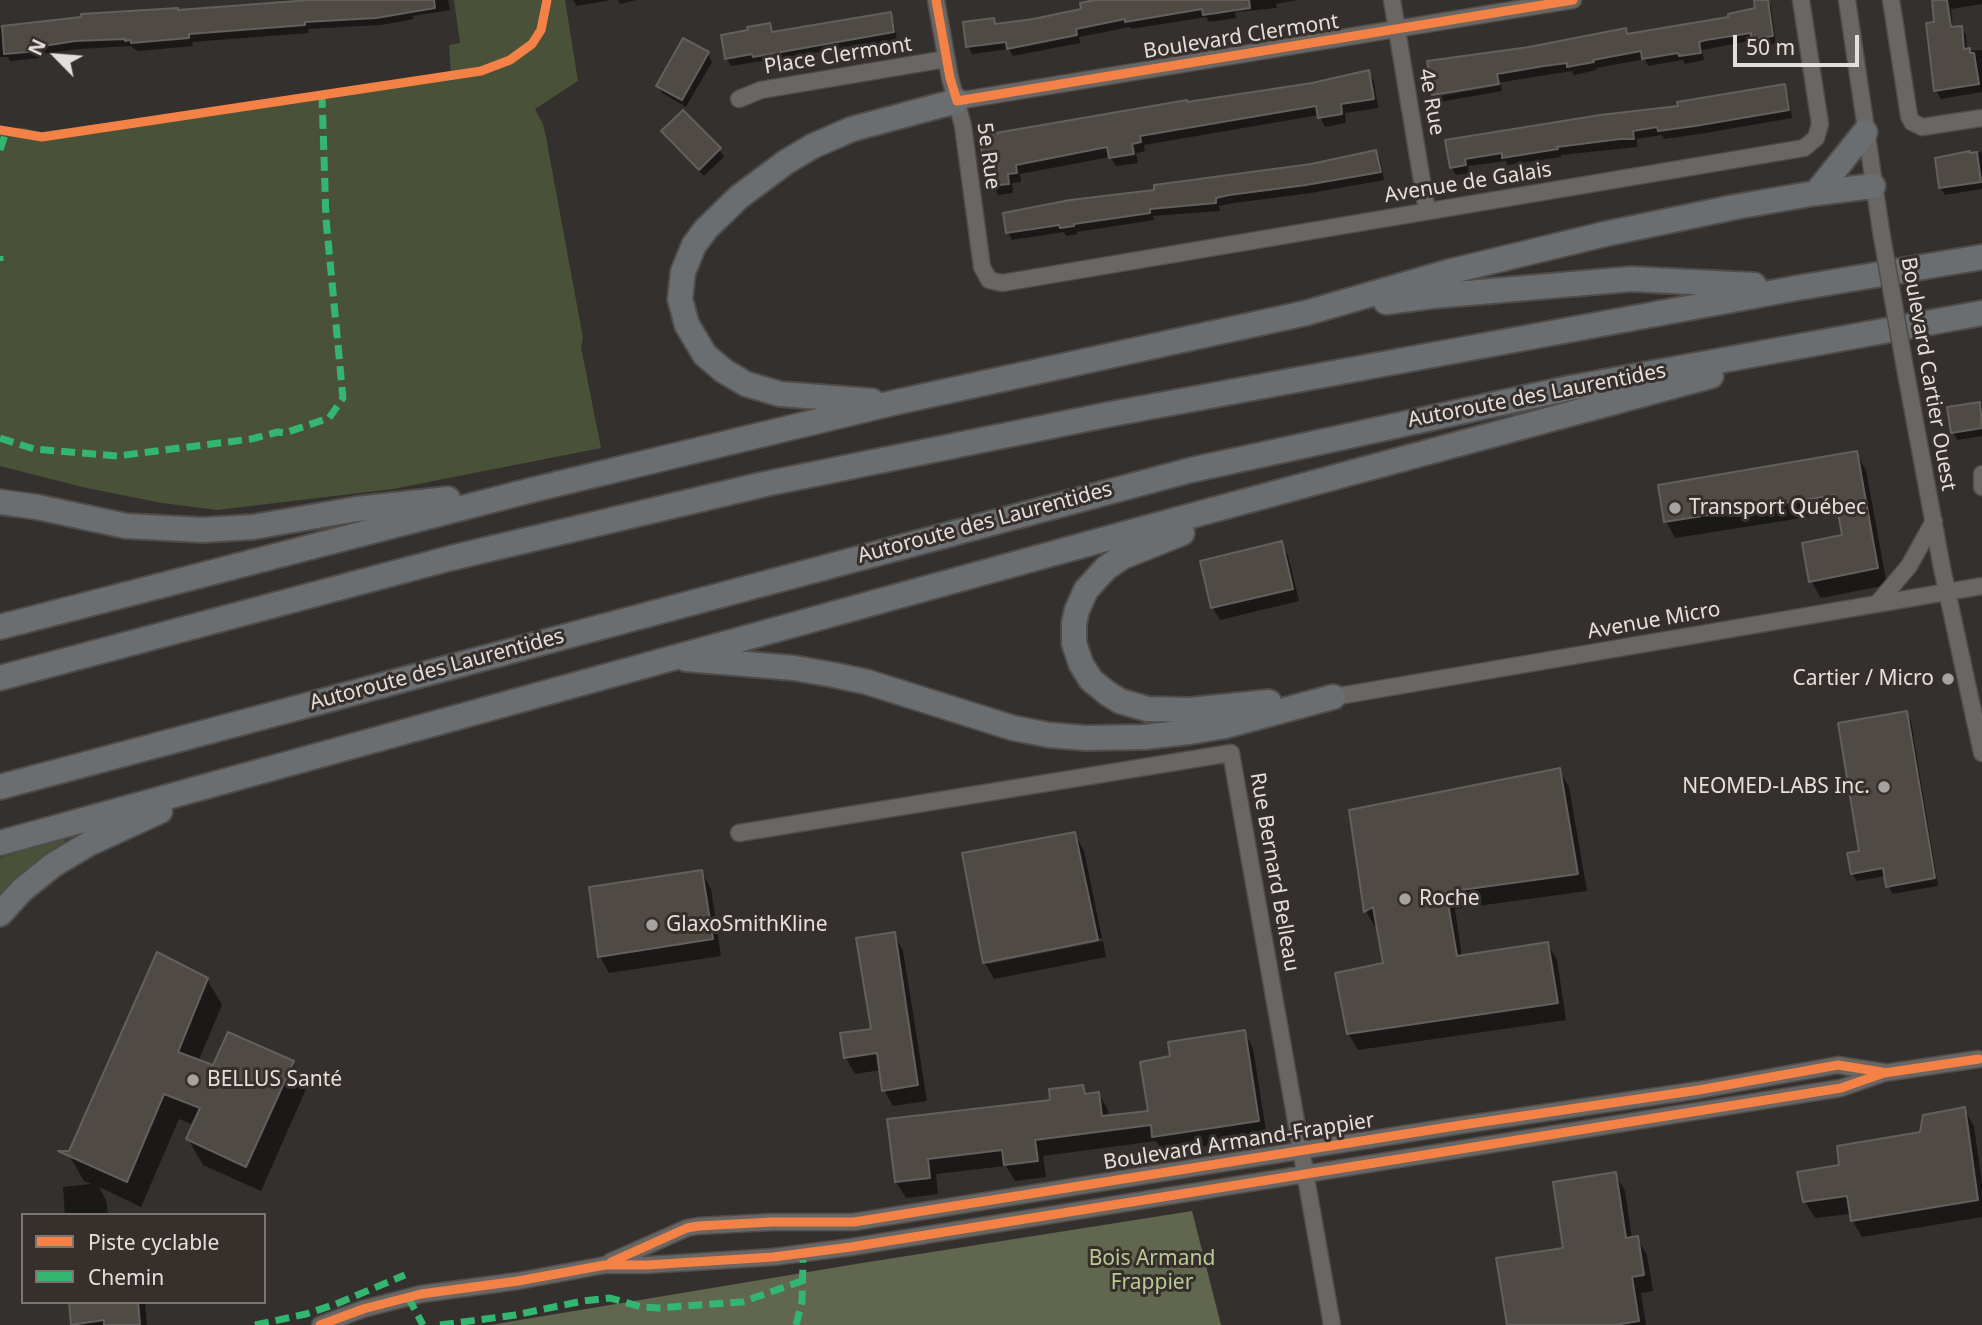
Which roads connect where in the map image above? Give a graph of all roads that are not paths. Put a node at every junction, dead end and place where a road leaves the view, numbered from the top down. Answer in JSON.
{"nodes":[{"id":1,"x":936,"y":0,"type":"edge"},
{"id":2,"x":1392,"y":0,"type":"edge"},
{"id":3,"x":1573,"y":0,"type":"edge"},
{"id":4,"x":1801,"y":0,"type":"edge"},
{"id":5,"x":1847,"y":0,"type":"edge"},
{"id":6,"x":1891,"y":0,"type":"edge"},
{"id":7,"x":1397,"y":30,"type":"junction"},
{"id":8,"x":946,"y":59,"type":"junction"},
{"id":9,"x":739,"y":99,"type":"dead end"},
{"id":10,"x":957,"y":102,"type":"junction"},
{"id":11,"x":1982,"y":118,"type":"edge"},
{"id":12,"x":1865,"y":132,"type":"junction"},
{"id":13,"x":1874,"y":187,"type":"junction"},
{"id":14,"x":1816,"y":193,"type":"junction"},
{"id":15,"x":1427,"y":211,"type":"junction"},
{"id":16,"x":1982,"y":257,"type":"edge"},
{"id":17,"x":986,"y":278,"type":"joint"},
{"id":18,"x":1797,"y":288,"type":"junction"},
{"id":19,"x":1306,"y":313,"type":"junction"},
{"id":20,"x":1982,"y":313,"type":"edge"},
{"id":21,"x":1863,"y":333,"type":"junction"},
{"id":22,"x":897,"y":402,"type":"junction"},
{"id":23,"x":1982,"y":474,"type":"edge"},
{"id":24,"x":1305,"y":486,"type":"junction"},
{"id":25,"x":1982,"y":487,"type":"edge"},
{"id":26,"x":532,"y":490,"type":"junction"},
{"id":27,"x":0,"y":494,"type":"edge"},
{"id":28,"x":0,"y":502,"type":"edge"},
{"id":29,"x":37,"y":507,"type":"junction"},
{"id":30,"x":1934,"y":521,"type":"junction"},
{"id":31,"x":1982,"y":586,"type":"edge"},
{"id":32,"x":1947,"y":592,"type":"junction"},
{"id":33,"x":1877,"y":604,"type":"junction"},
{"id":34,"x":0,"y":627,"type":"edge"},
{"id":35,"x":671,"y":658,"type":"junction"},
{"id":36,"x":0,"y":678,"type":"edge"},
{"id":37,"x":1333,"y":697,"type":"junction"},
{"id":38,"x":1982,"y":753,"type":"edge"},
{"id":39,"x":234,"y":778,"type":"junction"},
{"id":40,"x":0,"y":787,"type":"edge"},
{"id":41,"x":739,"y":833,"type":"dead end"},
{"id":42,"x":0,"y":843,"type":"edge"},
{"id":43,"x":0,"y":914,"type":"edge"},
{"id":44,"x":1979,"y":1059,"type":"dead end"},
{"id":45,"x":1884,"y":1073,"type":"junction"},
{"id":46,"x":1303,"y":1151,"type":"junction"},
{"id":47,"x":1307,"y":1174,"type":"junction"},
{"id":48,"x":605,"y":1265,"type":"junction"},
{"id":49,"x":320,"y":1325,"type":"edge"},
{"id":50,"x":1332,"y":1325,"type":"edge"}],
"edges":[{"from":1,"to":8,"type":"street","name":"5e Rue"},
{"from":2,"to":7,"type":"street","name":"4e Rue"},
{"from":3,"to":7,"type":"street","name":"Boulevard Clermont"},
{"from":4,"to":15,"type":"street","name":"Avenue de Galais"},
{"from":5,"to":12,"type":"street","name":"Boulevard Cartier Ouest"},
{"from":6,"to":11,"type":"street"},
{"from":7,"to":10,"type":"street","name":"Boulevard Clermont"},
{"from":7,"to":15,"type":"street","name":"4e Rue"},
{"from":8,"to":9,"type":"street","name":"Place Clermont"},
{"from":8,"to":10,"type":"street","name":"5e Rue"},
{"from":10,"to":17,"type":"street","name":"5e Rue"},
{"from":10,"to":22,"type":"highway"},
{"from":12,"to":13,"type":"street","name":"Boulevard Cartier Ouest"},
{"from":12,"to":14,"type":"highway"},
{"from":13,"to":14,"type":"highway"},
{"from":13,"to":30,"type":"street","name":"Boulevard Cartier Ouest","bridge":true},
{"from":14,"to":19,"type":"highway"},
{"from":15,"to":17,"type":"street","name":"Avenue de Galais"},
{"from":16,"to":18,"type":"highway"},
{"from":18,"to":19,"type":"highway"},
{"from":18,"to":36,"type":"highway"},
{"from":19,"to":22,"type":"highway"},
{"from":20,"to":21,"type":"highway","name":"Autoroute des Laurentides"},
{"from":21,"to":24,"type":"highway"},
{"from":21,"to":40,"type":"highway","name":"Autoroute des Laurentides"},
{"from":22,"to":26,"type":"highway"},
{"from":23,"to":25,"type":"street"},
{"from":24,"to":35,"type":"highway"},
{"from":24,"to":37,"type":"highway"},
{"from":26,"to":29,"type":"highway"},
{"from":26,"to":34,"type":"highway"},
{"from":27,"to":29,"type":"highway"},
{"from":28,"to":29,"type":"highway"},
{"from":30,"to":32,"type":"street","name":"Boulevard Cartier Ouest"},
{"from":30,"to":33,"type":"street"},
{"from":31,"to":32,"type":"street","name":"Avenue Micro"},
{"from":32,"to":33,"type":"street","name":"Avenue Micro"},
{"from":32,"to":38,"type":"street","name":"Boulevard Cartier Ouest"},
{"from":33,"to":37,"type":"street","name":"Avenue Micro"},
{"from":35,"to":37,"type":"highway"},
{"from":35,"to":39,"type":"highway"},
{"from":39,"to":42,"type":"highway"},
{"from":39,"to":43,"type":"highway"},
{"from":41,"to":46,"type":"street","name":"Rue Bernard Belleau"},
{"from":44,"to":45,"type":"street","name":"Boulevard Armand-Frappier"},
{"from":45,"to":46,"type":"street","name":"Boulevard Armand-Frappier"},
{"from":45,"to":47,"type":"street","name":"Boulevard Armand-Frappier"},
{"from":46,"to":47,"type":"street","name":"Rue Bernard Belleau"},
{"from":46,"to":48,"type":"street","name":"Boulevard Armand-Frappier"},
{"from":47,"to":48,"type":"street","name":"Boulevard Armand-Frappier"},
{"from":47,"to":50,"type":"street","name":"Rue Bernard Belleau"},
{"from":48,"to":49,"type":"street","name":"Boulevard Armand-Frappier"}]}
